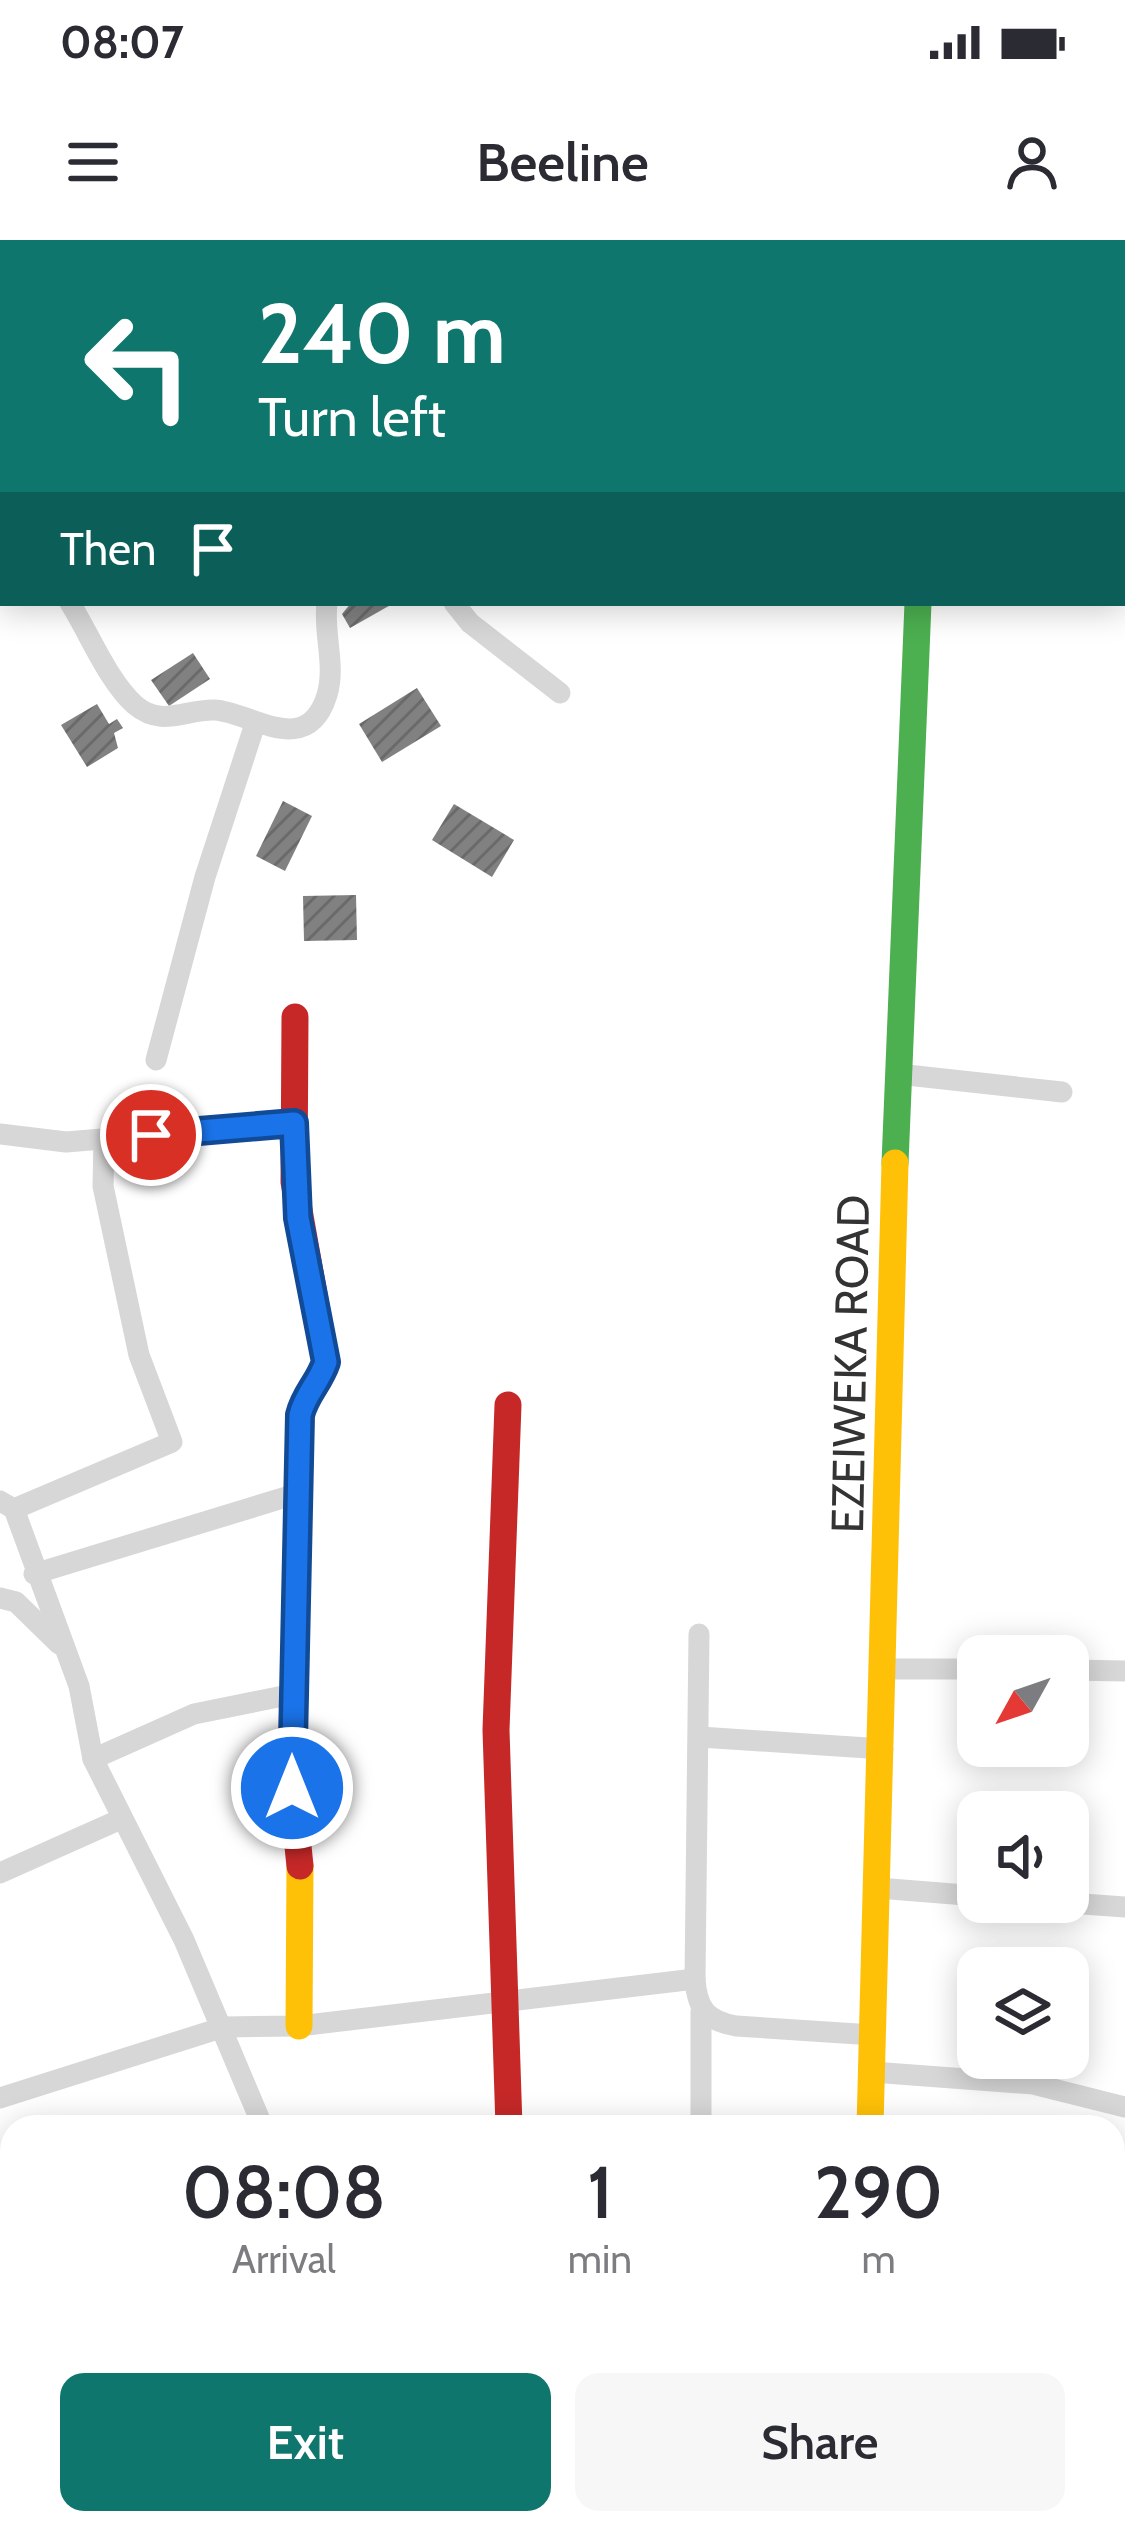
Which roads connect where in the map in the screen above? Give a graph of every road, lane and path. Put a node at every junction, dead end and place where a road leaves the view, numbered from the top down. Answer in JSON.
{"nodes":[{"id":1,"x":72,"y":606,"type":"edge"},
{"id":2,"x":327,"y":606,"type":"edge"},
{"id":3,"x":456,"y":606,"type":"edge"},
{"id":4,"x":917,"y":606,"type":"edge"},
{"id":5,"x":560,"y":693,"type":"dead end"},
{"id":6,"x":255,"y":724,"type":"junction"},
{"id":7,"x":296,"y":1017,"type":"dead end"},
{"id":8,"x":156,"y":1060,"type":"dead end"},
{"id":9,"x":898,"y":1074,"type":"junction"},
{"id":10,"x":1062,"y":1092,"type":"dead end"},
{"id":11,"x":294,"y":1123,"type":"junction"},
{"id":12,"x":0,"y":1134,"type":"edge"},
{"id":13,"x":104,"y":1139,"type":"junction"},
{"id":14,"x":508,"y":1405,"type":"dead end"},
{"id":15,"x":296,"y":1494,"type":"junction"},
{"id":16,"x":7,"y":1505,"type":"edge"},
{"id":17,"x":34,"y":1574,"type":"junction"},
{"id":18,"x":0,"y":1598,"type":"edge"},
{"id":19,"x":698,"y":1634,"type":"dead end"},
{"id":20,"x":68,"y":1653,"type":"junction"},
{"id":21,"x":886,"y":1669,"type":"junction"},
{"id":22,"x":957,"y":1670,"type":"edge"},
{"id":23,"x":1089,"y":1670,"type":"edge"},
{"id":24,"x":1125,"y":1671,"type":"edge"},
{"id":25,"x":293,"y":1694,"type":"junction"},
{"id":26,"x":700,"y":1737,"type":"junction"},
{"id":27,"x":884,"y":1749,"type":"junction"},
{"id":28,"x":93,"y":1759,"type":"junction"},
{"id":29,"x":121,"y":1819,"type":"junction"},
{"id":30,"x":0,"y":1874,"type":"edge"},
{"id":31,"x":878,"y":1888,"type":"junction"},
{"id":32,"x":957,"y":1894,"type":"edge"},
{"id":33,"x":1089,"y":1904,"type":"edge"},
{"id":34,"x":1125,"y":1907,"type":"edge"},
{"id":35,"x":695,"y":1979,"type":"junction"},
{"id":36,"x":508,"y":2003,"type":"junction"},
{"id":37,"x":701,"y":2011,"type":"junction"},
{"id":38,"x":299,"y":2026,"type":"junction"},
{"id":39,"x":224,"y":2027,"type":"junction"},
{"id":40,"x":873,"y":2035,"type":"junction"},
{"id":41,"x":872,"y":2072,"type":"junction"},
{"id":42,"x":0,"y":2098,"type":"edge"},
{"id":43,"x":1125,"y":2107,"type":"edge"},
{"id":44,"x":258,"y":2115,"type":"edge"},
{"id":45,"x":509,"y":2115,"type":"edge"},
{"id":46,"x":701,"y":2115,"type":"edge"},
{"id":47,"x":870,"y":2115,"type":"edge"}],
"edges":[{"from":1,"to":6,"type":"street"},
{"from":2,"to":6,"type":"street"},
{"from":3,"to":5,"type":"street"},
{"from":4,"to":9,"type":"street","name":"EZEIWEKA ROAD"},
{"from":6,"to":8,"type":"street"},
{"from":7,"to":11,"type":"street"},
{"from":9,"to":10,"type":"street"},
{"from":9,"to":21,"type":"street","name":"EZEIWEKA ROAD"},
{"from":11,"to":13,"type":"street"},
{"from":11,"to":15,"type":"street"},
{"from":12,"to":13,"type":"street"},
{"from":13,"to":16,"type":"street"},
{"from":14,"to":36,"type":"street"},
{"from":15,"to":17,"type":"street"},
{"from":15,"to":25,"type":"street"},
{"from":16,"to":17,"type":"street"},
{"from":17,"to":20,"type":"street"},
{"from":18,"to":20,"type":"street"},
{"from":19,"to":26,"type":"street"},
{"from":20,"to":28,"type":"street"},
{"from":21,"to":22,"type":"street"},
{"from":21,"to":27,"type":"street","name":"EZEIWEKA ROAD"},
{"from":23,"to":24,"type":"street"},
{"from":25,"to":28,"type":"street"},
{"from":25,"to":38,"type":"street"},
{"from":26,"to":27,"type":"street"},
{"from":26,"to":35,"type":"street"},
{"from":27,"to":31,"type":"street","name":"EZEIWEKA ROAD"},
{"from":28,"to":29,"type":"street"},
{"from":29,"to":30,"type":"street"},
{"from":29,"to":39,"type":"street"},
{"from":31,"to":32,"type":"street"},
{"from":31,"to":40,"type":"street","name":"EZEIWEKA ROAD"},
{"from":33,"to":34,"type":"street"},
{"from":35,"to":36,"type":"street"},
{"from":35,"to":37,"type":"street"},
{"from":36,"to":38,"type":"street"},
{"from":36,"to":45,"type":"street"},
{"from":37,"to":40,"type":"street"},
{"from":37,"to":46,"type":"street"},
{"from":38,"to":39,"type":"street"},
{"from":39,"to":42,"type":"street"},
{"from":39,"to":44,"type":"street"},
{"from":40,"to":41,"type":"street","name":"EZEIWEKA ROAD"},
{"from":41,"to":43,"type":"street"},
{"from":41,"to":47,"type":"street","name":"EZEIWEKA ROAD"}]}
